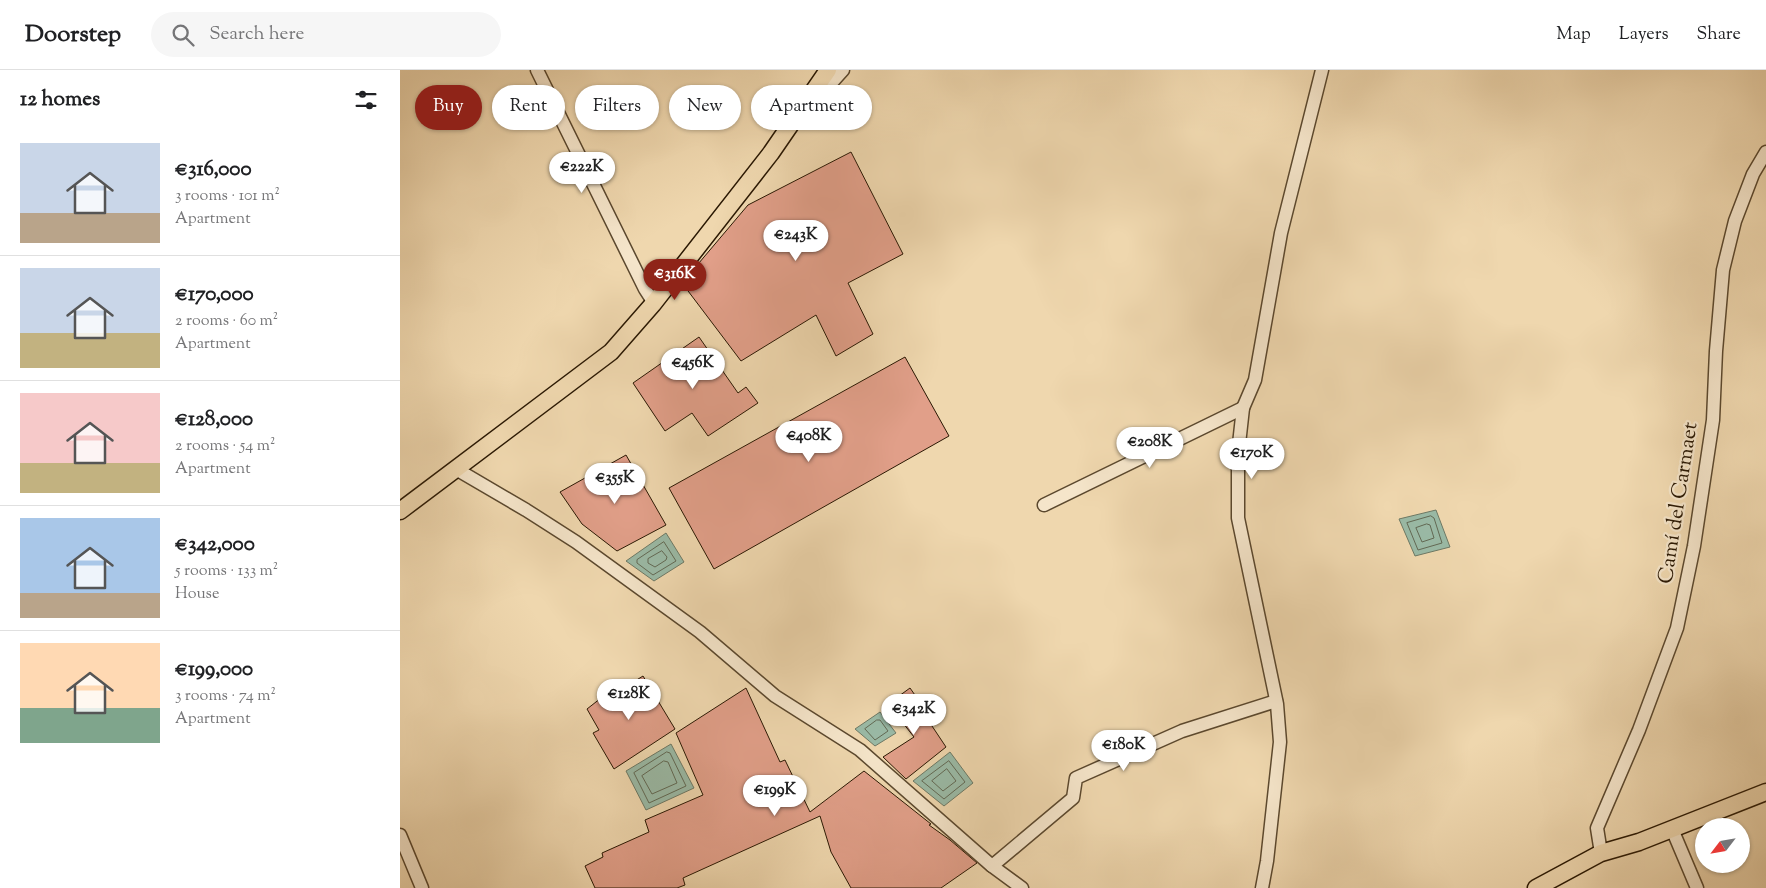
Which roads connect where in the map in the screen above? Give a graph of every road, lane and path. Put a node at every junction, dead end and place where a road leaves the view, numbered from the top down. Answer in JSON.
{"nodes":[{"id":1,"x":537,"y":70,"type":"edge"},
{"id":2,"x":828,"y":70,"type":"edge"},
{"id":3,"x":843,"y":70,"type":"edge"},
{"id":4,"x":1322,"y":70,"type":"edge"},
{"id":5,"x":818,"y":85,"type":"edge"},
{"id":6,"x":829,"y":85,"type":"edge"},
{"id":7,"x":787,"y":130,"type":"edge"},
{"id":8,"x":1766,"y":152,"type":"edge"},
{"id":9,"x":654,"y":303,"type":"junction"},
{"id":10,"x":1243,"y":408,"type":"junction"},
{"id":11,"x":456,"y":468,"type":"junction"},
{"id":12,"x":1044,"y":505,"type":"dead end"},
{"id":13,"x":400,"y":511,"type":"edge"},
{"id":14,"x":1276,"y":702,"type":"junction"},
{"id":15,"x":1766,"y":792,"type":"edge"},
{"id":16,"x":1672,"y":829,"type":"junction"},
{"id":17,"x":400,"y":835,"type":"edge"},
{"id":18,"x":1601,"y":853,"type":"junction"},
{"id":19,"x":992,"y":866,"type":"junction"},
{"id":20,"x":422,"y":888,"type":"edge"},
{"id":21,"x":1022,"y":888,"type":"edge"},
{"id":22,"x":1262,"y":888,"type":"edge"},
{"id":23,"x":1536,"y":888,"type":"edge"},
{"id":24,"x":1698,"y":888,"type":"edge"}],
"edges":[{"from":1,"to":9,"type":"street"},
{"from":2,"to":5,"type":"main road"},
{"from":3,"to":6,"type":"street"},
{"from":4,"to":10,"type":"street"},
{"from":7,"to":9,"type":"main road"},
{"from":8,"to":18,"type":"street","name":"Camí del Carmaet"},
{"from":9,"to":11,"type":"main road"},
{"from":10,"to":12,"type":"street"},
{"from":10,"to":14,"type":"street"},
{"from":11,"to":13,"type":"main road"},
{"from":11,"to":19,"type":"street"},
{"from":14,"to":19,"type":"street"},
{"from":14,"to":22,"type":"street"},
{"from":15,"to":16,"type":"main road"},
{"from":16,"to":18,"type":"main road"},
{"from":16,"to":24,"type":"street"},
{"from":17,"to":20,"type":"street"},
{"from":18,"to":23,"type":"main road"},
{"from":19,"to":21,"type":"street"}]}
